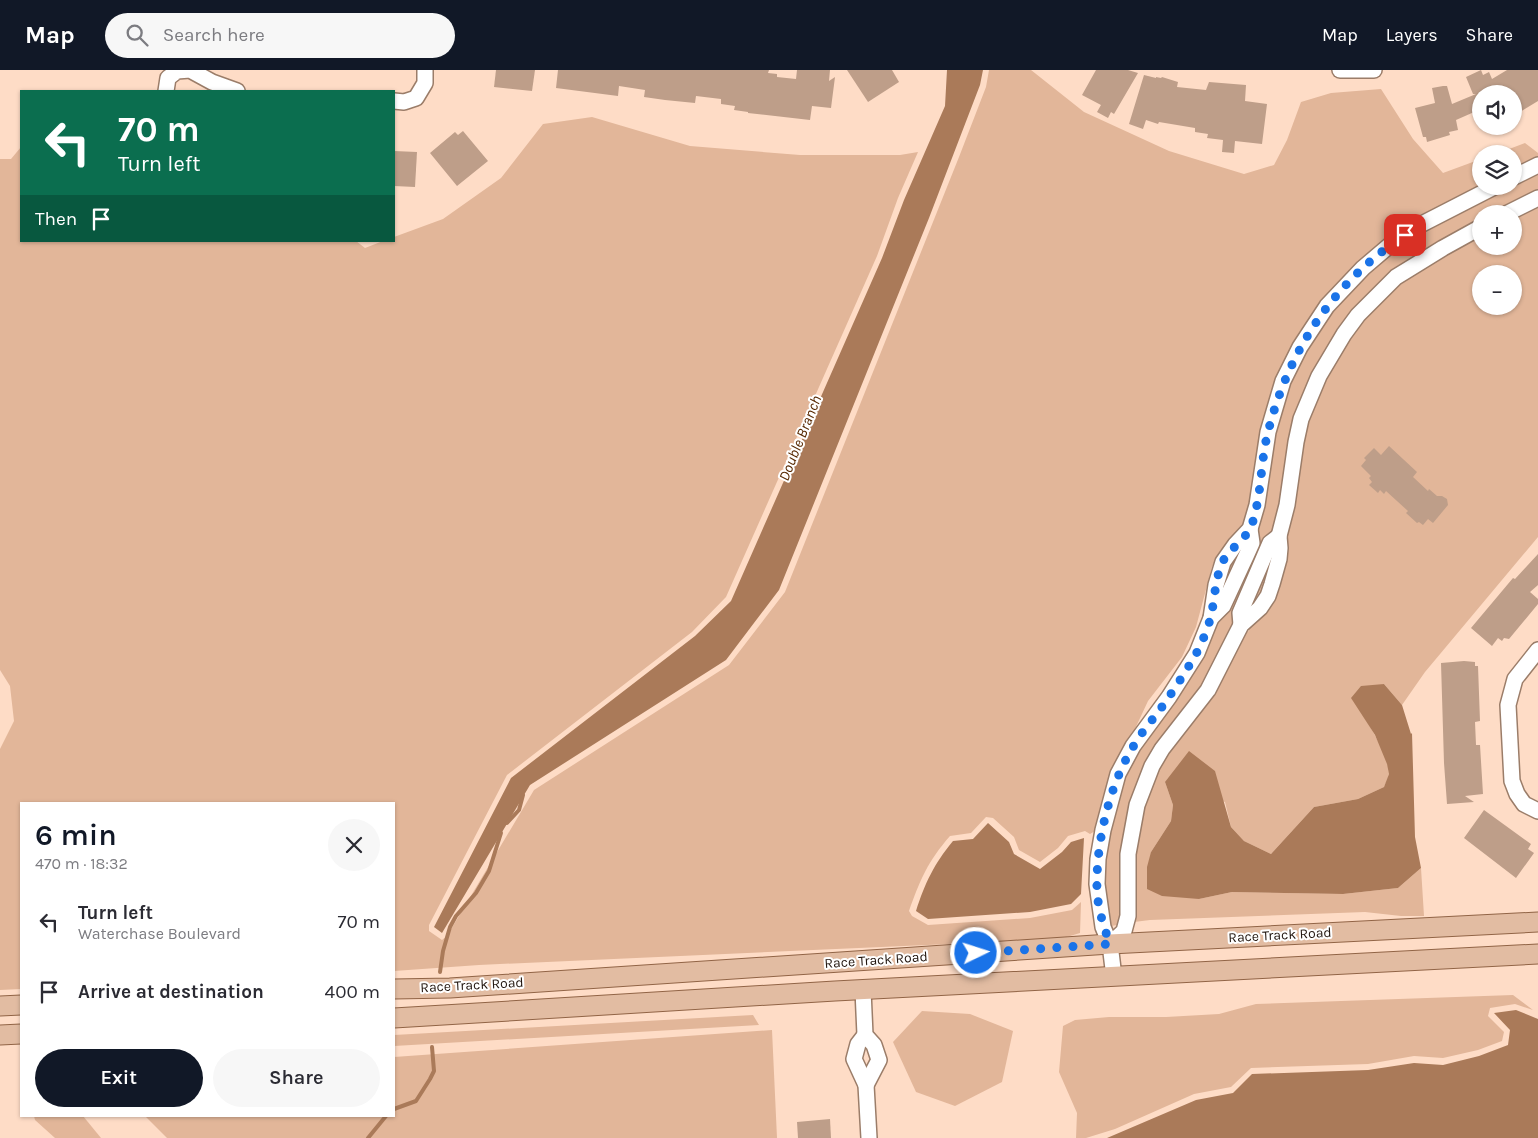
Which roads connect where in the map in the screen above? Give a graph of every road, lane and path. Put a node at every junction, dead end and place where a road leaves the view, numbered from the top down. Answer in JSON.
{"nodes":[{"id":1,"x":425,"y":70,"type":"edge"},
{"id":2,"x":1340,"y":70,"type":"edge"},
{"id":3,"x":1374,"y":70,"type":"edge"},
{"id":4,"x":166,"y":90,"type":"edge"},
{"id":5,"x":234,"y":90,"type":"edge"},
{"id":6,"x":395,"y":101,"type":"edge"},
{"id":7,"x":1538,"y":165,"type":"edge"},
{"id":8,"x":1522,"y":173,"type":"edge"},
{"id":9,"x":1479,"y":195,"type":"edge"},
{"id":10,"x":1538,"y":198,"type":"edge"},
{"id":11,"x":1522,"y":206,"type":"edge"},
{"id":12,"x":1472,"y":232,"type":"edge"},
{"id":13,"x":1538,"y":650,"type":"edge"},
{"id":14,"x":1538,"y":811,"type":"edge"},
{"id":15,"x":1538,"y":922,"type":"edge"},
{"id":16,"x":1110,"y":944,"type":"junction"},
{"id":17,"x":1538,"y":954,"type":"edge"},
{"id":18,"x":1114,"y":977,"type":"junction"},
{"id":19,"x":555,"y":981,"type":"junction"},
{"id":20,"x":399,"y":989,"type":"edge"},
{"id":21,"x":863,"y":990,"type":"junction"},
{"id":22,"x":20,"y":1005,"type":"edge"},
{"id":23,"x":0,"y":1006,"type":"edge"},
{"id":24,"x":556,"y":1009,"type":"junction"},
{"id":25,"x":396,"y":1018,"type":"edge"},
{"id":26,"x":20,"y":1034,"type":"edge"},
{"id":27,"x":0,"y":1035,"type":"edge"},
{"id":28,"x":865,"y":1035,"type":"junction"},
{"id":29,"x":866,"y":1086,"type":"junction"},
{"id":30,"x":869,"y":1138,"type":"edge"}],
"edges":[{"from":1,"to":6,"type":"street"},
{"from":2,"to":3,"type":"street"},
{"from":4,"to":5,"type":"street"},
{"from":7,"to":8,"type":"street"},
{"from":9,"to":16,"type":"street"},
{"from":10,"to":11,"type":"street"},
{"from":12,"to":16,"type":"street"},
{"from":13,"to":14,"type":"street"},
{"from":15,"to":16,"type":"main road","name":"Race Track Road"},
{"from":16,"to":18,"type":"street"},
{"from":16,"to":19,"type":"main road","name":"Race Track Road"},
{"from":17,"to":18,"type":"main road","name":"Race Track Road"},
{"from":18,"to":21,"type":"main road","name":"Race Track Road"},
{"from":19,"to":20,"type":"main road","name":"Race Track Road"},
{"from":19,"to":24,"type":"main road"},
{"from":21,"to":24,"type":"main road","name":"Race Track Road"},
{"from":21,"to":28,"type":"street"},
{"from":22,"to":23,"type":"main road"},
{"from":24,"to":25,"type":"main road","name":"Race Track Road"},
{"from":26,"to":27,"type":"main road"},
{"from":28,"to":29,"type":"street"},
{"from":28,"to":29,"type":"street"},
{"from":29,"to":30,"type":"street"}]}
